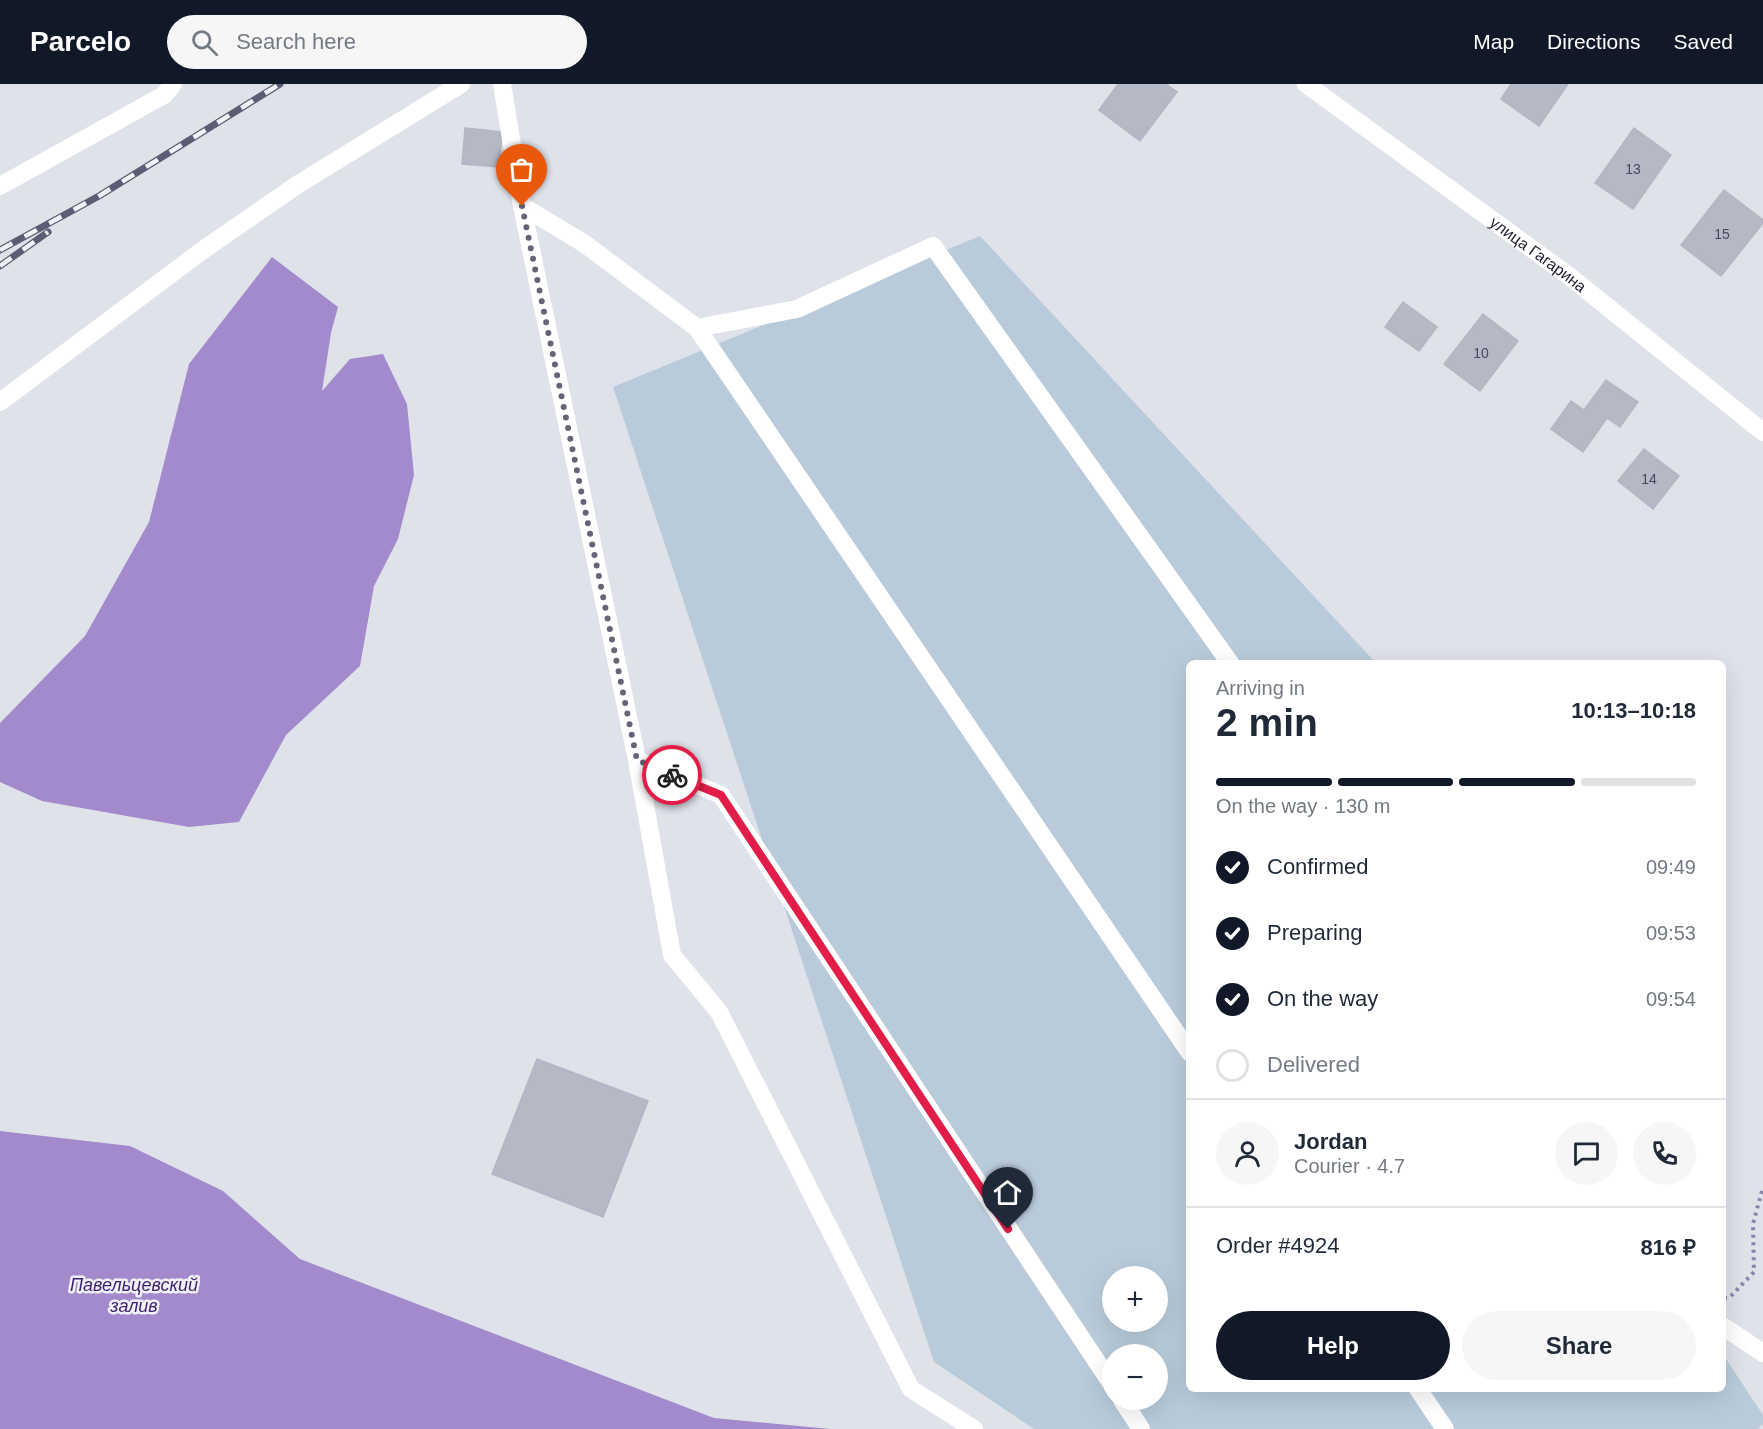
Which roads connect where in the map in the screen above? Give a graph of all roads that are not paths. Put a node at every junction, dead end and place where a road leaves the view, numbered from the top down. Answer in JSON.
{"nodes":[{"id":1,"x":173,"y":84,"type":"edge"},
{"id":2,"x":461,"y":84,"type":"edge"},
{"id":3,"x":502,"y":84,"type":"edge"},
{"id":4,"x":1306,"y":84,"type":"edge"},
{"id":5,"x":0,"y":186,"type":"edge"},
{"id":6,"x":522,"y":206,"type":"junction"},
{"id":7,"x":697,"y":328,"type":"junction"},
{"id":8,"x":0,"y":402,"type":"edge"},
{"id":9,"x":1763,"y":432,"type":"edge"},
{"id":10,"x":1228,"y":660,"type":"edge"},
{"id":11,"x":637,"y":760,"type":"junction"},
{"id":12,"x":1186,"y":1047,"type":"edge"},
{"id":13,"x":1726,"y":1328,"type":"edge"},
{"id":14,"x":1763,"y":1353,"type":"edge"},
{"id":15,"x":1102,"y":1369,"type":"edge"},
{"id":16,"x":1420,"y":1392,"type":"edge"},
{"id":17,"x":1129,"y":1410,"type":"edge"},
{"id":18,"x":974,"y":1429,"type":"edge"},
{"id":19,"x":1141,"y":1429,"type":"edge"},
{"id":20,"x":1445,"y":1429,"type":"edge"}],
"edges":[{"from":1,"to":5,"type":"street"},
{"from":2,"to":8,"type":"street"},
{"from":3,"to":6,"type":"street"},
{"from":4,"to":9,"type":"street","name":"улица Гагарина"},
{"from":6,"to":7,"type":"street"},
{"from":6,"to":11,"type":"street"},
{"from":7,"to":10,"type":"street"},
{"from":7,"to":12,"type":"street"},
{"from":11,"to":15,"type":"street"},
{"from":11,"to":18,"type":"street"},
{"from":13,"to":14,"type":"street"},
{"from":16,"to":20,"type":"street"},
{"from":17,"to":19,"type":"street"}]}
